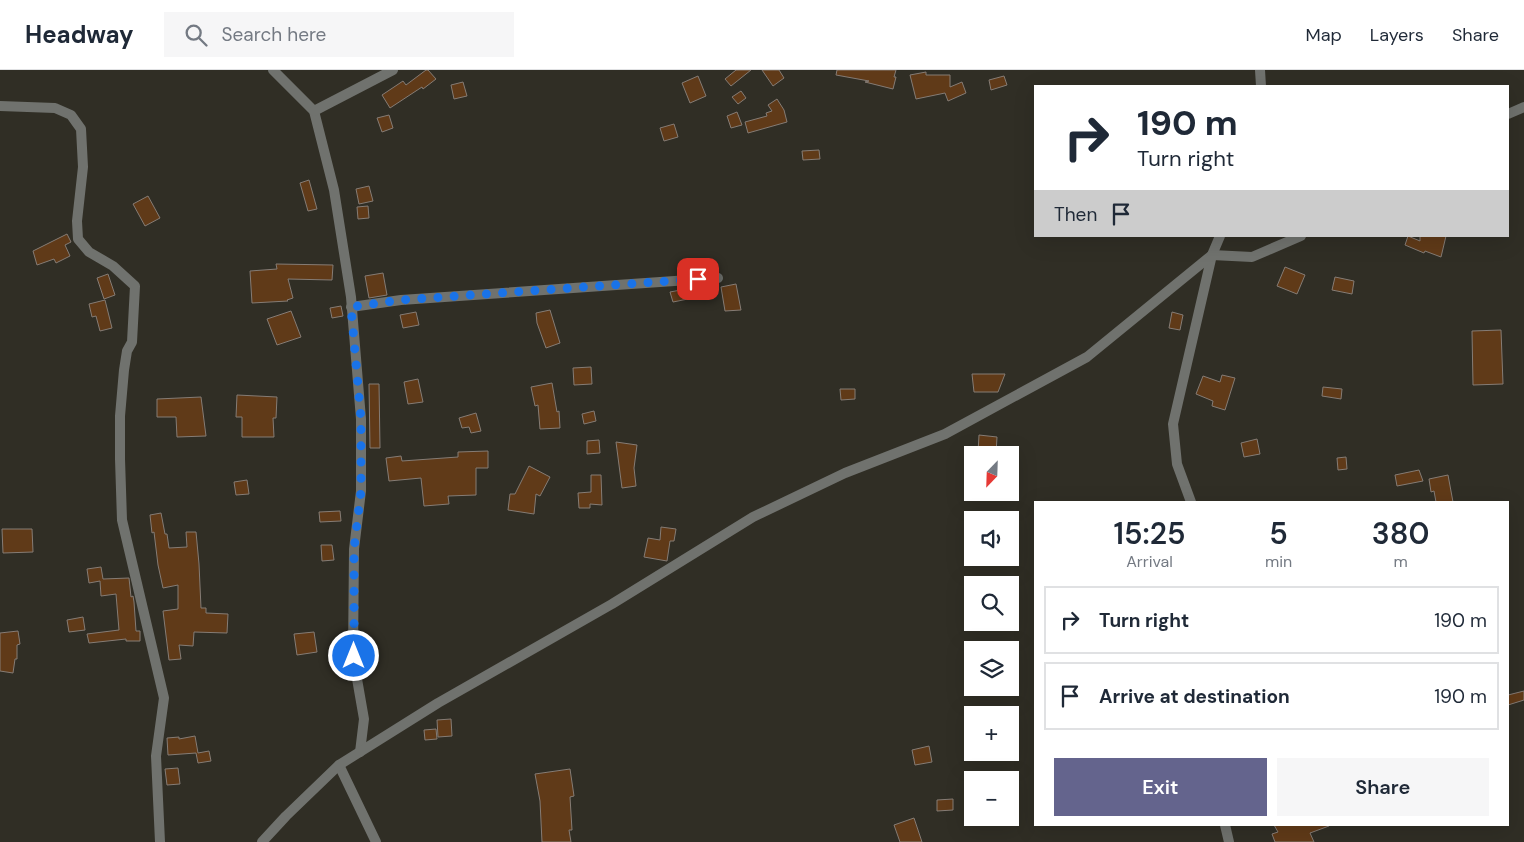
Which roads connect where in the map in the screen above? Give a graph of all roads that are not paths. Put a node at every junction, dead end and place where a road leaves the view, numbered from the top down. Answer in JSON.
{"nodes":[{"id":1,"x":273,"y":70,"type":"edge"},
{"id":2,"x":393,"y":70,"type":"edge"},
{"id":3,"x":1260,"y":70,"type":"edge"},
{"id":4,"x":1261,"y":85,"type":"edge"},
{"id":5,"x":0,"y":106,"type":"edge"},
{"id":6,"x":1524,"y":107,"type":"edge"},
{"id":7,"x":314,"y":112,"type":"junction"},
{"id":8,"x":1509,"y":114,"type":"edge"},
{"id":9,"x":1220,"y":237,"type":"edge"},
{"id":10,"x":1299,"y":237,"type":"edge"},
{"id":11,"x":1212,"y":255,"type":"junction"},
{"id":12,"x":718,"y":278,"type":"dead end"},
{"id":13,"x":351,"y":307,"type":"junction"},
{"id":14,"x":1191,"y":501,"type":"edge"},
{"id":15,"x":360,"y":752,"type":"junction"},
{"id":16,"x":339,"y":765,"type":"junction"},
{"id":17,"x":1225,"y":826,"type":"edge"},
{"id":18,"x":160,"y":842,"type":"edge"},
{"id":19,"x":262,"y":842,"type":"edge"},
{"id":20,"x":376,"y":842,"type":"edge"},
{"id":21,"x":1229,"y":842,"type":"edge"}],
"edges":[{"from":1,"to":7,"type":"street"},
{"from":2,"to":7,"type":"street"},
{"from":3,"to":4,"type":"street"},
{"from":5,"to":18,"type":"street"},
{"from":6,"to":8,"type":"street"},
{"from":7,"to":13,"type":"street"},
{"from":9,"to":11,"type":"street"},
{"from":10,"to":11,"type":"street"},
{"from":11,"to":14,"type":"street"},
{"from":11,"to":15,"type":"street"},
{"from":12,"to":13,"type":"street"},
{"from":13,"to":15,"type":"street"},
{"from":15,"to":16,"type":"street"},
{"from":16,"to":19,"type":"street"},
{"from":16,"to":20,"type":"street"},
{"from":17,"to":21,"type":"street"}]}
